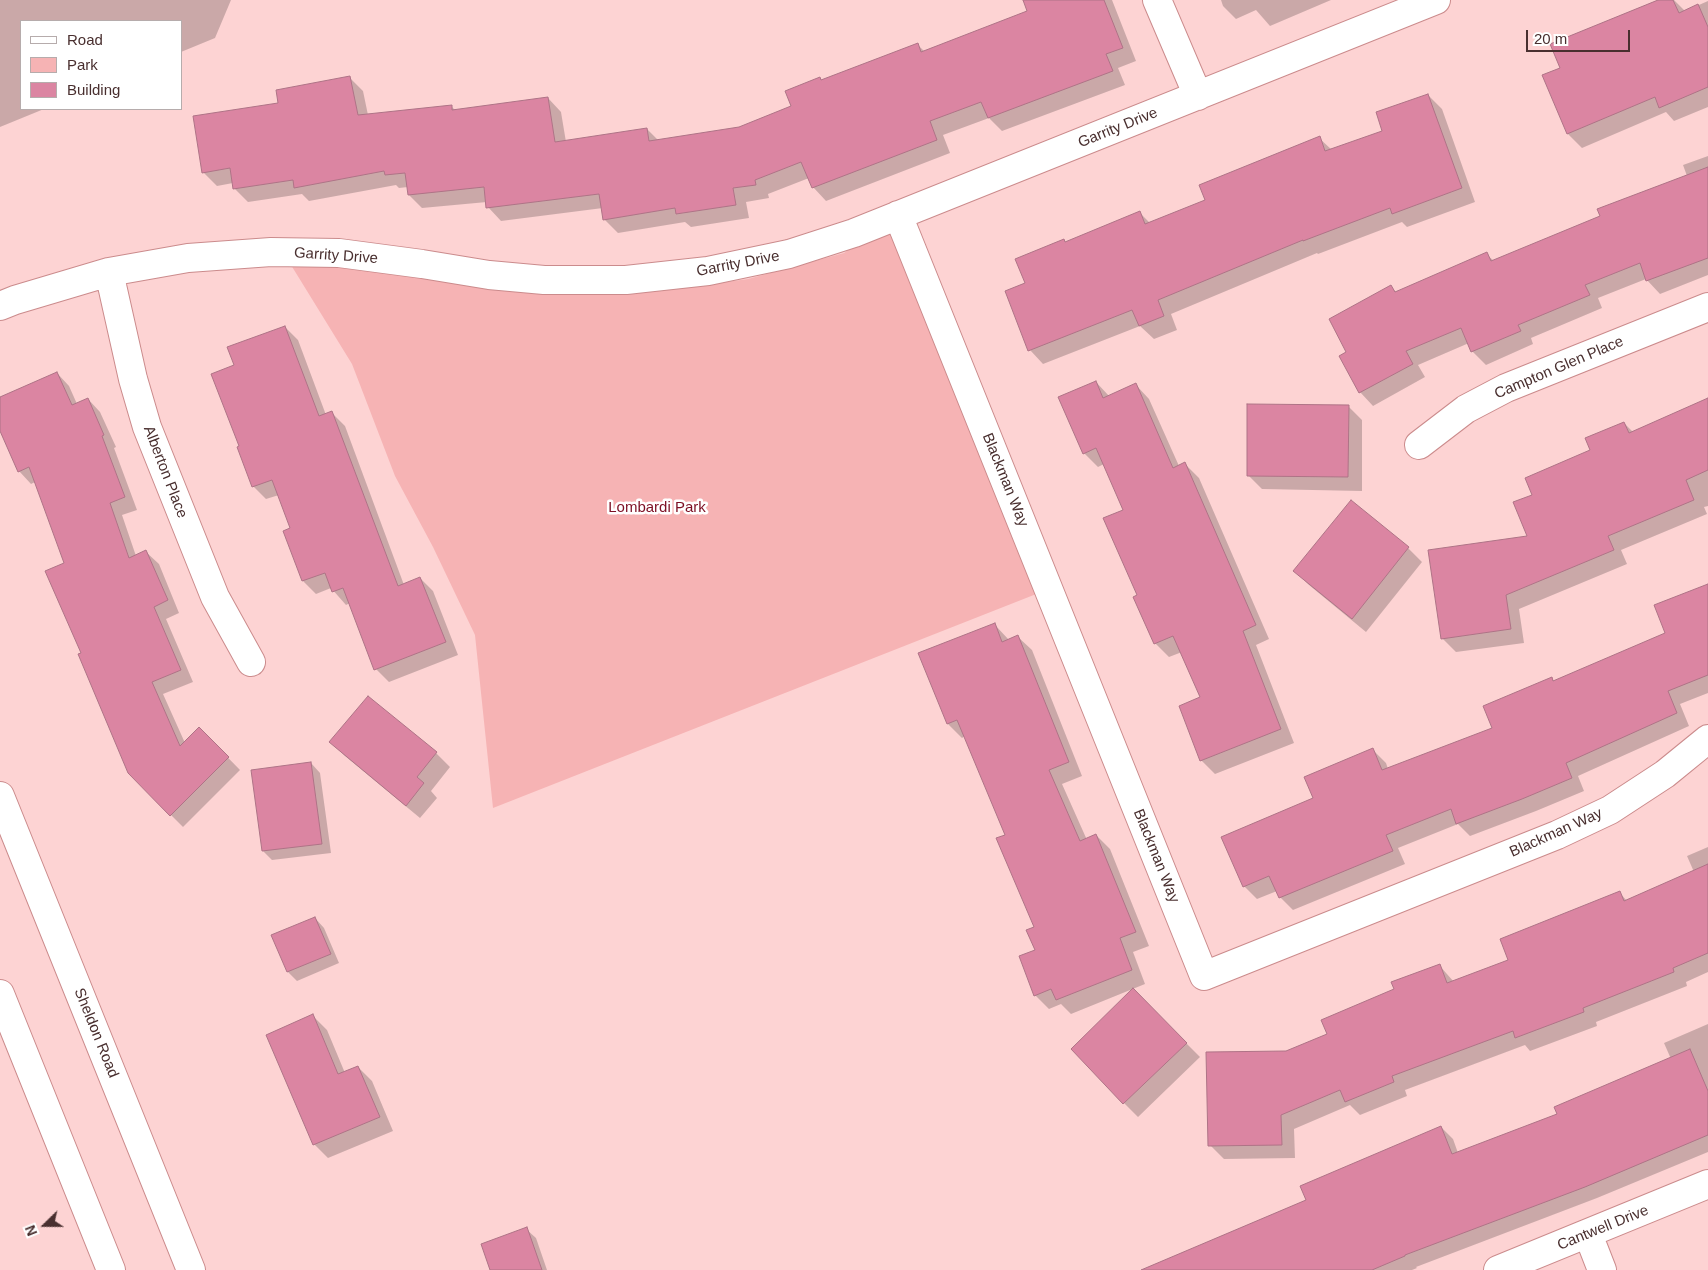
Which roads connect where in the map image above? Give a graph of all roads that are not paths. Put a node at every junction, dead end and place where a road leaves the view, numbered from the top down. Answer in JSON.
{"nodes":[{"id":1,"x":1157,"y":0,"type":"edge"},
{"id":2,"x":1436,"y":0,"type":"edge"},
{"id":3,"x":1198,"y":96,"type":"junction"},
{"id":4,"x":898,"y":215,"type":"junction"},
{"id":5,"x":109,"y":272,"type":"junction"},
{"id":6,"x":0,"y":306,"type":"edge"},
{"id":7,"x":1708,"y":307,"type":"edge"},
{"id":8,"x":1420,"y":445,"type":"dead end"},
{"id":9,"x":250,"y":662,"type":"dead end"},
{"id":10,"x":1708,"y":738,"type":"edge"},
{"id":11,"x":0,"y":796,"type":"edge"},
{"id":12,"x":0,"y":994,"type":"edge"},
{"id":13,"x":1708,"y":1184,"type":"edge"},
{"id":14,"x":1588,"y":1234,"type":"junction"},
{"id":15,"x":112,"y":1270,"type":"edge"},
{"id":16,"x":191,"y":1270,"type":"edge"},
{"id":17,"x":1498,"y":1270,"type":"edge"},
{"id":18,"x":1602,"y":1270,"type":"edge"}],
"edges":[{"from":1,"to":3,"type":"street"},
{"from":2,"to":3,"type":"street","name":"Garrity Drive"},
{"from":3,"to":4,"type":"street","name":"Garrity Drive"},
{"from":4,"to":5,"type":"street","name":"Garrity Drive"},
{"from":4,"to":10,"type":"street","name":"Blackman Way"},
{"from":5,"to":6,"type":"street","name":"Garrity Drive"},
{"from":5,"to":9,"type":"street","name":"Alberton Place"},
{"from":7,"to":8,"type":"street","name":"Campton Glen Place"},
{"from":11,"to":16,"type":"street","name":"Sheldon Road"},
{"from":12,"to":15,"type":"street"},
{"from":13,"to":14,"type":"street","name":"Cantwell Drive"},
{"from":14,"to":17,"type":"street","name":"Cantwell Drive"},
{"from":14,"to":18,"type":"street"}]}
